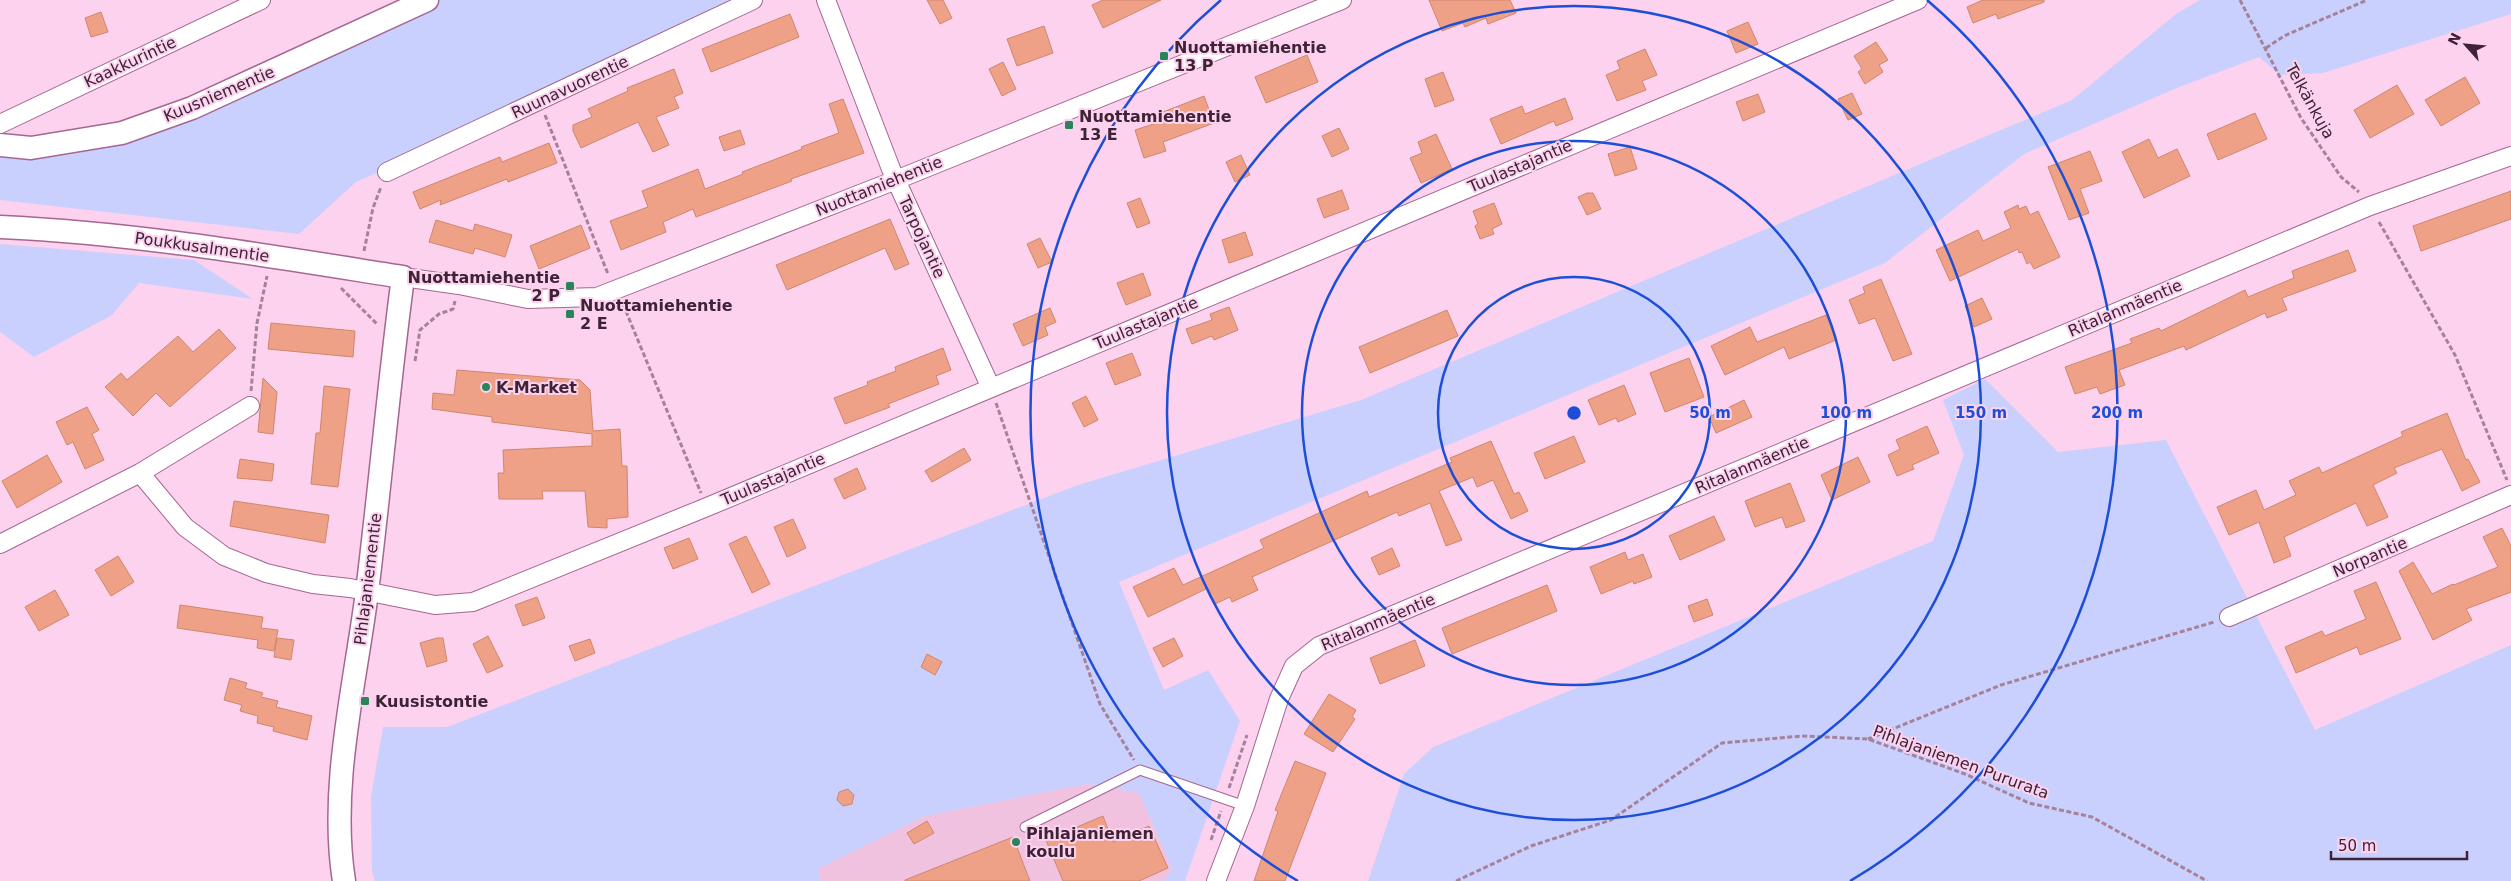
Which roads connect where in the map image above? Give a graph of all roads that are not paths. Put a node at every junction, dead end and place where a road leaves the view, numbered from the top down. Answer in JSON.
{"nodes":[{"id":1,"x":261,"y":0,"type":"edge"},
{"id":2,"x":427,"y":0,"type":"edge"},
{"id":3,"x":753,"y":0,"type":"edge"},
{"id":4,"x":826,"y":0,"type":"edge"},
{"id":5,"x":1342,"y":0,"type":"edge"},
{"id":6,"x":1918,"y":0,"type":"edge"},
{"id":7,"x":0,"y":124,"type":"edge"},
{"id":8,"x":0,"y":145,"type":"edge"},
{"id":9,"x":2511,"y":156,"type":"edge"},
{"id":10,"x":387,"y":172,"type":"road end"},
{"id":11,"x":896,"y":180,"type":"junction"},
{"id":12,"x":0,"y":227,"type":"edge"},
{"id":13,"x":403,"y":277,"type":"junction"},
{"id":14,"x":991,"y":388,"type":"junction"},
{"id":15,"x":250,"y":406,"type":"road end"},
{"id":16,"x":140,"y":473,"type":"junction"},
{"id":17,"x":2511,"y":496,"type":"edge"},
{"id":18,"x":0,"y":544,"type":"edge"},
{"id":19,"x":367,"y":592,"type":"junction"},
{"id":20,"x":2229,"y":617,"type":"road end"},
{"id":21,"x":1245,"y":806,"type":"junction"},
{"id":22,"x":1025,"y":827,"type":"dead end"},
{"id":23,"x":344,"y":881,"type":"edge"},
{"id":24,"x":1216,"y":881,"type":"edge"}],
"edges":[{"from":1,"to":7,"type":"street","name":"Kaakkurintie"},
{"from":2,"to":8,"type":"street","name":"Kuusniementie"},
{"from":3,"to":10,"type":"street","name":"Ruunavuorentie"},
{"from":4,"to":11,"type":"street","name":"Tarpojantie"},
{"from":5,"to":11,"type":"street","name":"Nuottamiehentie"},
{"from":6,"to":14,"type":"street","name":"Tuulastajantie"},
{"from":9,"to":21,"type":"street","name":"Ritalanmäentie"},
{"from":11,"to":13,"type":"street","name":"Nuottamiehentie"},
{"from":11,"to":14,"type":"street","name":"Tarpojantie"},
{"from":12,"to":13,"type":"street","name":"Poukkusalmentie"},
{"from":13,"to":19,"type":"street","name":"Pihlajaniementie"},
{"from":14,"to":19,"type":"street","name":"Tuulastajantie"},
{"from":15,"to":16,"type":"street"},
{"from":16,"to":18,"type":"street"},
{"from":16,"to":19,"type":"street"},
{"from":17,"to":20,"type":"street","name":"Norpantie"},
{"from":19,"to":23,"type":"street","name":"Pihlajaniementie"},
{"from":21,"to":22,"type":"lane"},
{"from":21,"to":24,"type":"street","name":"Ritalanmäentie"}]}
